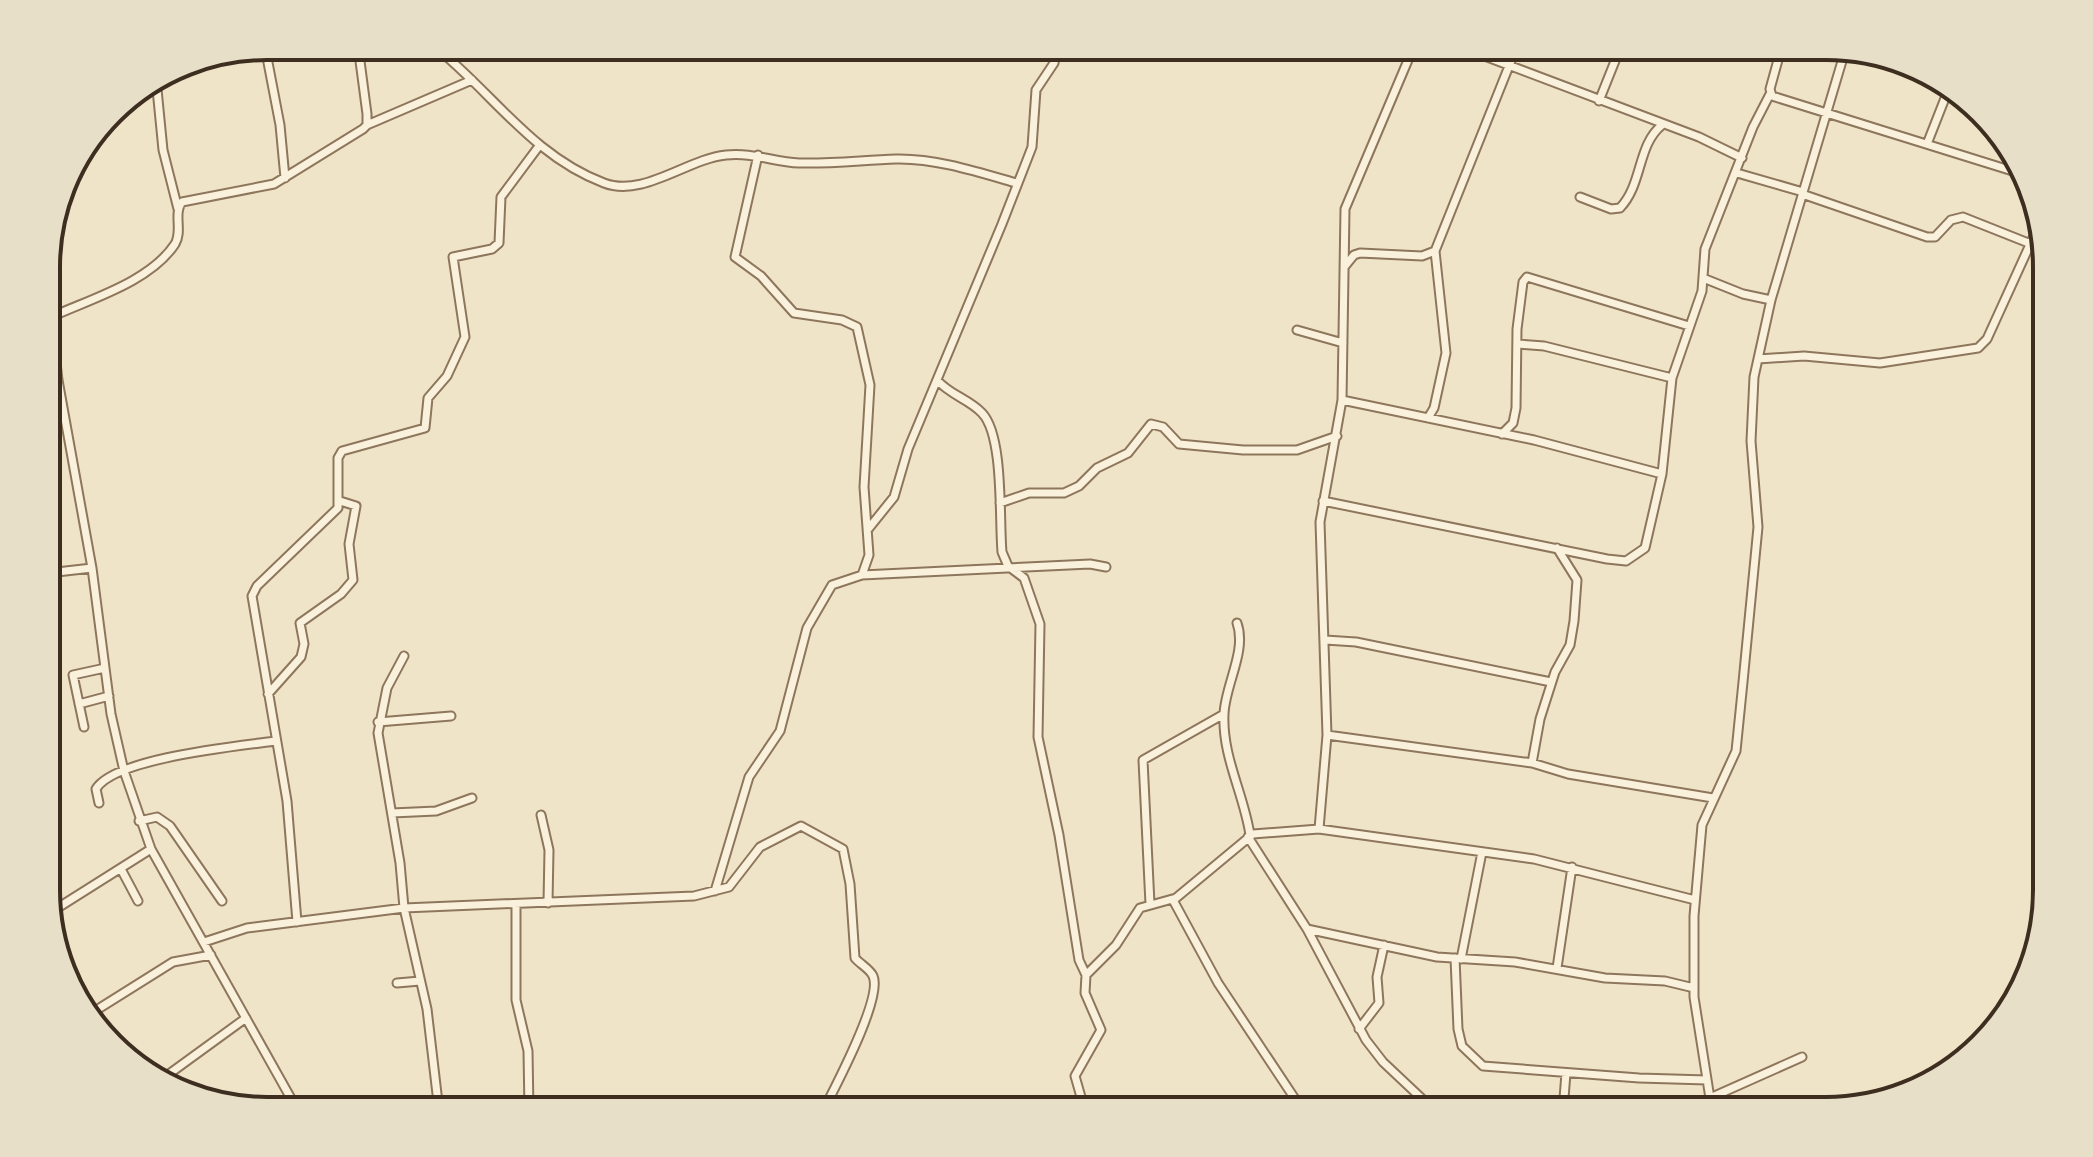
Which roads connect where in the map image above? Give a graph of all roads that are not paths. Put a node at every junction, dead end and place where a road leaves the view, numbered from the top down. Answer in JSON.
{"nodes":[{"id":1,"x":268,"y":60,"type":"edge"},
{"id":2,"x":360,"y":60,"type":"edge"},
{"id":3,"x":450,"y":60,"type":"edge"},
{"id":4,"x":1055,"y":60,"type":"edge"},
{"id":5,"x":1408,"y":60,"type":"edge"},
{"id":6,"x":1496,"y":60,"type":"edge"},
{"id":7,"x":1511,"y":60,"type":"edge"},
{"id":8,"x":1615,"y":60,"type":"edge"},
{"id":9,"x":1778,"y":60,"type":"edge"},
{"id":10,"x":1842,"y":61,"type":"edge"},
{"id":11,"x":1509,"y":65,"type":"junction"},
{"id":12,"x":472,"y":80,"type":"junction"},
{"id":13,"x":157,"y":92,"type":"edge"},
{"id":14,"x":1770,"y":94,"type":"junction"},
{"id":15,"x":1945,"y":98,"type":"edge"},
{"id":16,"x":1599,"y":101,"type":"junction"},
{"id":17,"x":1828,"y":112,"type":"junction"},
{"id":18,"x":367,"y":125,"type":"junction"},
{"id":19,"x":1662,"y":125,"type":"junction"},
{"id":20,"x":1927,"y":144,"type":"junction"},
{"id":21,"x":539,"y":146,"type":"junction"},
{"id":22,"x":758,"y":155,"type":"junction"},
{"id":23,"x":1742,"y":158,"type":"junction"},
{"id":24,"x":2008,"y":169,"type":"edge"},
{"id":25,"x":1737,"y":173,"type":"junction"},
{"id":26,"x":285,"y":178,"type":"junction"},
{"id":27,"x":1016,"y":183,"type":"junction"},
{"id":28,"x":1802,"y":193,"type":"junction"},
{"id":29,"x":1580,"y":197,"type":"dead end"},
{"id":30,"x":178,"y":209,"type":"junction"},
{"id":31,"x":2031,"y":244,"type":"joint"},
{"id":32,"x":1435,"y":251,"type":"junction"},
{"id":33,"x":1344,"y":268,"type":"junction"},
{"id":34,"x":1703,"y":278,"type":"junction"},
{"id":35,"x":1771,"y":300,"type":"junction"},
{"id":36,"x":60,"y":313,"type":"edge"},
{"id":37,"x":1689,"y":326,"type":"junction"},
{"id":38,"x":1297,"y":330,"type":"dead end"},
{"id":39,"x":1343,"y":343,"type":"junction"},
{"id":40,"x":1518,"y":344,"type":"junction"},
{"id":41,"x":1758,"y":359,"type":"junction"},
{"id":42,"x":1672,"y":378,"type":"junction"},
{"id":43,"x":937,"y":380,"type":"junction"},
{"id":44,"x":1342,"y":400,"type":"junction"},
{"id":45,"x":60,"y":402,"type":"edge"},
{"id":46,"x":1428,"y":418,"type":"junction"},
{"id":47,"x":1502,"y":434,"type":"junction"},
{"id":48,"x":1337,"y":436,"type":"junction"},
{"id":49,"x":1662,"y":474,"type":"junction"},
{"id":50,"x":340,"y":501,"type":"junction"},
{"id":51,"x":1323,"y":501,"type":"junction"},
{"id":52,"x":1000,"y":503,"type":"junction"},
{"id":53,"x":869,"y":528,"type":"junction"},
{"id":54,"x":1557,"y":548,"type":"junction"},
{"id":55,"x":1106,"y":567,"type":"dead end"},
{"id":56,"x":92,"y":568,"type":"junction"},
{"id":57,"x":1015,"y":569,"type":"junction"},
{"id":58,"x":60,"y":572,"type":"edge"},
{"id":59,"x":862,"y":575,"type":"junction"},
{"id":60,"x":1237,"y":623,"type":"dead end"},
{"id":61,"x":1325,"y":640,"type":"junction"},
{"id":62,"x":404,"y":656,"type":"dead end"},
{"id":63,"x":105,"y":668,"type":"junction"},
{"id":64,"x":1551,"y":682,"type":"junction"},
{"id":65,"x":268,"y":694,"type":"junction"},
{"id":66,"x":109,"y":696,"type":"junction"},
{"id":67,"x":79,"y":704,"type":"junction"},
{"id":68,"x":1224,"y":714,"type":"junction"},
{"id":69,"x":451,"y":716,"type":"dead end"},
{"id":70,"x":378,"y":722,"type":"junction"},
{"id":71,"x":84,"y":727,"type":"dead end"},
{"id":72,"x":1327,"y":735,"type":"junction"},
{"id":73,"x":276,"y":741,"type":"junction"},
{"id":74,"x":1532,"y":763,"type":"junction"},
{"id":75,"x":124,"y":771,"type":"junction"},
{"id":76,"x":472,"y":798,"type":"dead end"},
{"id":77,"x":1713,"y":798,"type":"junction"},
{"id":78,"x":99,"y":803,"type":"dead end"},
{"id":79,"x":392,"y":813,"type":"junction"},
{"id":80,"x":541,"y":815,"type":"dead end"},
{"id":81,"x":139,"y":821,"type":"junction"},
{"id":82,"x":1319,"y":829,"type":"junction"},
{"id":83,"x":1249,"y":836,"type":"junction"},
{"id":84,"x":151,"y":849,"type":"junction"},
{"id":85,"x":1482,"y":852,"type":"junction"},
{"id":86,"x":1572,"y":867,"type":"junction"},
{"id":87,"x":121,"y":869,"type":"junction"},
{"id":88,"x":715,"y":891,"type":"junction"},
{"id":89,"x":1173,"y":900,"type":"junction"},
{"id":90,"x":1695,"y":900,"type":"junction"},
{"id":91,"x":138,"y":901,"type":"dead end"},
{"id":92,"x":222,"y":901,"type":"dead end"},
{"id":93,"x":548,"y":903,"type":"junction"},
{"id":94,"x":1150,"y":904,"type":"junction"},
{"id":95,"x":61,"y":906,"type":"edge"},
{"id":96,"x":516,"y":906,"type":"junction"},
{"id":97,"x":404,"y":908,"type":"junction"},
{"id":98,"x":297,"y":922,"type":"junction"},
{"id":99,"x":1307,"y":929,"type":"junction"},
{"id":100,"x":204,"y":942,"type":"junction"},
{"id":101,"x":1384,"y":945,"type":"junction"},
{"id":102,"x":211,"y":955,"type":"junction"},
{"id":103,"x":1458,"y":959,"type":"junction"},
{"id":104,"x":1557,"y":968,"type":"junction"},
{"id":105,"x":1086,"y":975,"type":"junction"},
{"id":106,"x":420,"y":981,"type":"junction"},
{"id":107,"x":397,"y":983,"type":"dead end"},
{"id":108,"x":1694,"y":988,"type":"junction"},
{"id":109,"x":98,"y":1009,"type":"edge"},
{"id":110,"x":246,"y":1018,"type":"junction"},
{"id":111,"x":1359,"y":1029,"type":"junction"},
{"id":112,"x":1802,"y":1057,"type":"dead end"},
{"id":113,"x":171,"y":1073,"type":"edge"},
{"id":114,"x":1566,"y":1073,"type":"junction"},
{"id":115,"x":1707,"y":1080,"type":"junction"},
{"id":116,"x":290,"y":1097,"type":"edge"},
{"id":117,"x":438,"y":1097,"type":"edge"},
{"id":118,"x":529,"y":1097,"type":"edge"},
{"id":119,"x":830,"y":1097,"type":"edge"},
{"id":120,"x":1081,"y":1097,"type":"edge"},
{"id":121,"x":1294,"y":1097,"type":"edge"},
{"id":122,"x":1420,"y":1097,"type":"edge"},
{"id":123,"x":1564,"y":1097,"type":"edge"},
{"id":124,"x":1710,"y":1097,"type":"edge"},
{"id":125,"x":1712,"y":1097,"type":"edge"}],
"edges":[{"from":1,"to":26,"type":"street"},
{"from":2,"to":18,"type":"street"},
{"from":3,"to":12,"type":"street"},
{"from":4,"to":27,"type":"street"},
{"from":5,"to":33,"type":"street"},
{"from":6,"to":11,"type":"street"},
{"from":7,"to":11,"type":"street"},
{"from":8,"to":16,"type":"street"},
{"from":9,"to":14,"type":"street"},
{"from":10,"to":17,"type":"street"},
{"from":11,"to":16,"type":"street"},
{"from":11,"to":32,"type":"street"},
{"from":12,"to":18,"type":"street"},
{"from":12,"to":21,"type":"street"},
{"from":13,"to":30,"type":"street"},
{"from":14,"to":17,"type":"street"},
{"from":14,"to":23,"type":"street"},
{"from":15,"to":20,"type":"street"},
{"from":16,"to":19,"type":"street"},
{"from":17,"to":20,"type":"street"},
{"from":17,"to":28,"type":"street"},
{"from":18,"to":26,"type":"street"},
{"from":19,"to":23,"type":"street"},
{"from":19,"to":29,"type":"street"},
{"from":20,"to":24,"type":"street"},
{"from":21,"to":22,"type":"street"},
{"from":21,"to":50,"type":"street"},
{"from":22,"to":27,"type":"street"},
{"from":22,"to":53,"type":"street"},
{"from":23,"to":25,"type":"street"},
{"from":25,"to":28,"type":"street"},
{"from":25,"to":34,"type":"street"},
{"from":26,"to":30,"type":"street"},
{"from":27,"to":43,"type":"street"},
{"from":28,"to":31,"type":"street"},
{"from":28,"to":35,"type":"street"},
{"from":30,"to":36,"type":"street"},
{"from":31,"to":41,"type":"street"},
{"from":32,"to":33,"type":"street"},
{"from":32,"to":46,"type":"street"},
{"from":33,"to":39,"type":"street"},
{"from":34,"to":35,"type":"street"},
{"from":34,"to":37,"type":"street"},
{"from":35,"to":41,"type":"street"},
{"from":37,"to":40,"type":"street"},
{"from":37,"to":42,"type":"street"},
{"from":38,"to":39,"type":"street"},
{"from":39,"to":44,"type":"street"},
{"from":40,"to":42,"type":"street"},
{"from":40,"to":47,"type":"street"},
{"from":41,"to":77,"type":"street"},
{"from":42,"to":49,"type":"street"},
{"from":43,"to":52,"type":"street"},
{"from":43,"to":53,"type":"street"},
{"from":44,"to":46,"type":"street"},
{"from":44,"to":48,"type":"street"},
{"from":45,"to":56,"type":"street"},
{"from":46,"to":47,"type":"street"},
{"from":47,"to":49,"type":"street"},
{"from":48,"to":51,"type":"street"},
{"from":48,"to":52,"type":"street"},
{"from":49,"to":54,"type":"street"},
{"from":50,"to":65,"type":"street"},
{"from":50,"to":65,"type":"street"},
{"from":51,"to":54,"type":"street"},
{"from":51,"to":61,"type":"street"},
{"from":52,"to":57,"type":"street"},
{"from":53,"to":59,"type":"street"},
{"from":54,"to":64,"type":"street"},
{"from":55,"to":57,"type":"street"},
{"from":56,"to":58,"type":"street"},
{"from":56,"to":63,"type":"street"},
{"from":57,"to":59,"type":"street"},
{"from":57,"to":105,"type":"street"},
{"from":59,"to":88,"type":"street"},
{"from":60,"to":68,"type":"street"},
{"from":61,"to":64,"type":"street"},
{"from":61,"to":72,"type":"street"},
{"from":62,"to":70,"type":"street"},
{"from":63,"to":66,"type":"street"},
{"from":63,"to":67,"type":"street"},
{"from":64,"to":74,"type":"street"},
{"from":65,"to":73,"type":"street"},
{"from":66,"to":67,"type":"street"},
{"from":66,"to":75,"type":"street"},
{"from":67,"to":71,"type":"street"},
{"from":68,"to":83,"type":"street"},
{"from":68,"to":94,"type":"street"},
{"from":69,"to":70,"type":"street"},
{"from":70,"to":79,"type":"street"},
{"from":72,"to":74,"type":"street"},
{"from":72,"to":82,"type":"street"},
{"from":73,"to":75,"type":"street"},
{"from":73,"to":98,"type":"street"},
{"from":74,"to":77,"type":"street"},
{"from":75,"to":78,"type":"street"},
{"from":75,"to":81,"type":"street"},
{"from":76,"to":79,"type":"street"},
{"from":77,"to":90,"type":"street"},
{"from":79,"to":97,"type":"street"},
{"from":80,"to":93,"type":"street"},
{"from":81,"to":84,"type":"street"},
{"from":81,"to":92,"type":"street"},
{"from":82,"to":83,"type":"street"},
{"from":82,"to":85,"type":"street"},
{"from":83,"to":89,"type":"street"},
{"from":83,"to":99,"type":"street"},
{"from":84,"to":87,"type":"street"},
{"from":84,"to":100,"type":"street"},
{"from":85,"to":86,"type":"street"},
{"from":85,"to":103,"type":"street"},
{"from":86,"to":90,"type":"street"},
{"from":86,"to":104,"type":"street"},
{"from":87,"to":91,"type":"street"},
{"from":87,"to":95,"type":"street"},
{"from":88,"to":93,"type":"street"},
{"from":88,"to":119,"type":"street"},
{"from":89,"to":94,"type":"street"},
{"from":89,"to":121,"type":"street"},
{"from":90,"to":108,"type":"street"},
{"from":93,"to":96,"type":"street"},
{"from":94,"to":105,"type":"street"},
{"from":96,"to":97,"type":"street"},
{"from":96,"to":118,"type":"street"},
{"from":97,"to":98,"type":"street"},
{"from":97,"to":106,"type":"street"},
{"from":98,"to":100,"type":"street"},
{"from":99,"to":101,"type":"street"},
{"from":99,"to":111,"type":"street"},
{"from":100,"to":102,"type":"street"},
{"from":101,"to":103,"type":"street"},
{"from":101,"to":111,"type":"street"},
{"from":102,"to":109,"type":"street"},
{"from":102,"to":110,"type":"street"},
{"from":103,"to":104,"type":"street"},
{"from":103,"to":114,"type":"street"},
{"from":104,"to":108,"type":"street"},
{"from":105,"to":120,"type":"street"},
{"from":106,"to":107,"type":"street"},
{"from":106,"to":117,"type":"street"},
{"from":108,"to":115,"type":"street"},
{"from":110,"to":113,"type":"street"},
{"from":110,"to":116,"type":"street"},
{"from":111,"to":122,"type":"street"},
{"from":112,"to":125,"type":"street"},
{"from":114,"to":115,"type":"street"},
{"from":114,"to":123,"type":"street"},
{"from":115,"to":124,"type":"street"}]}
